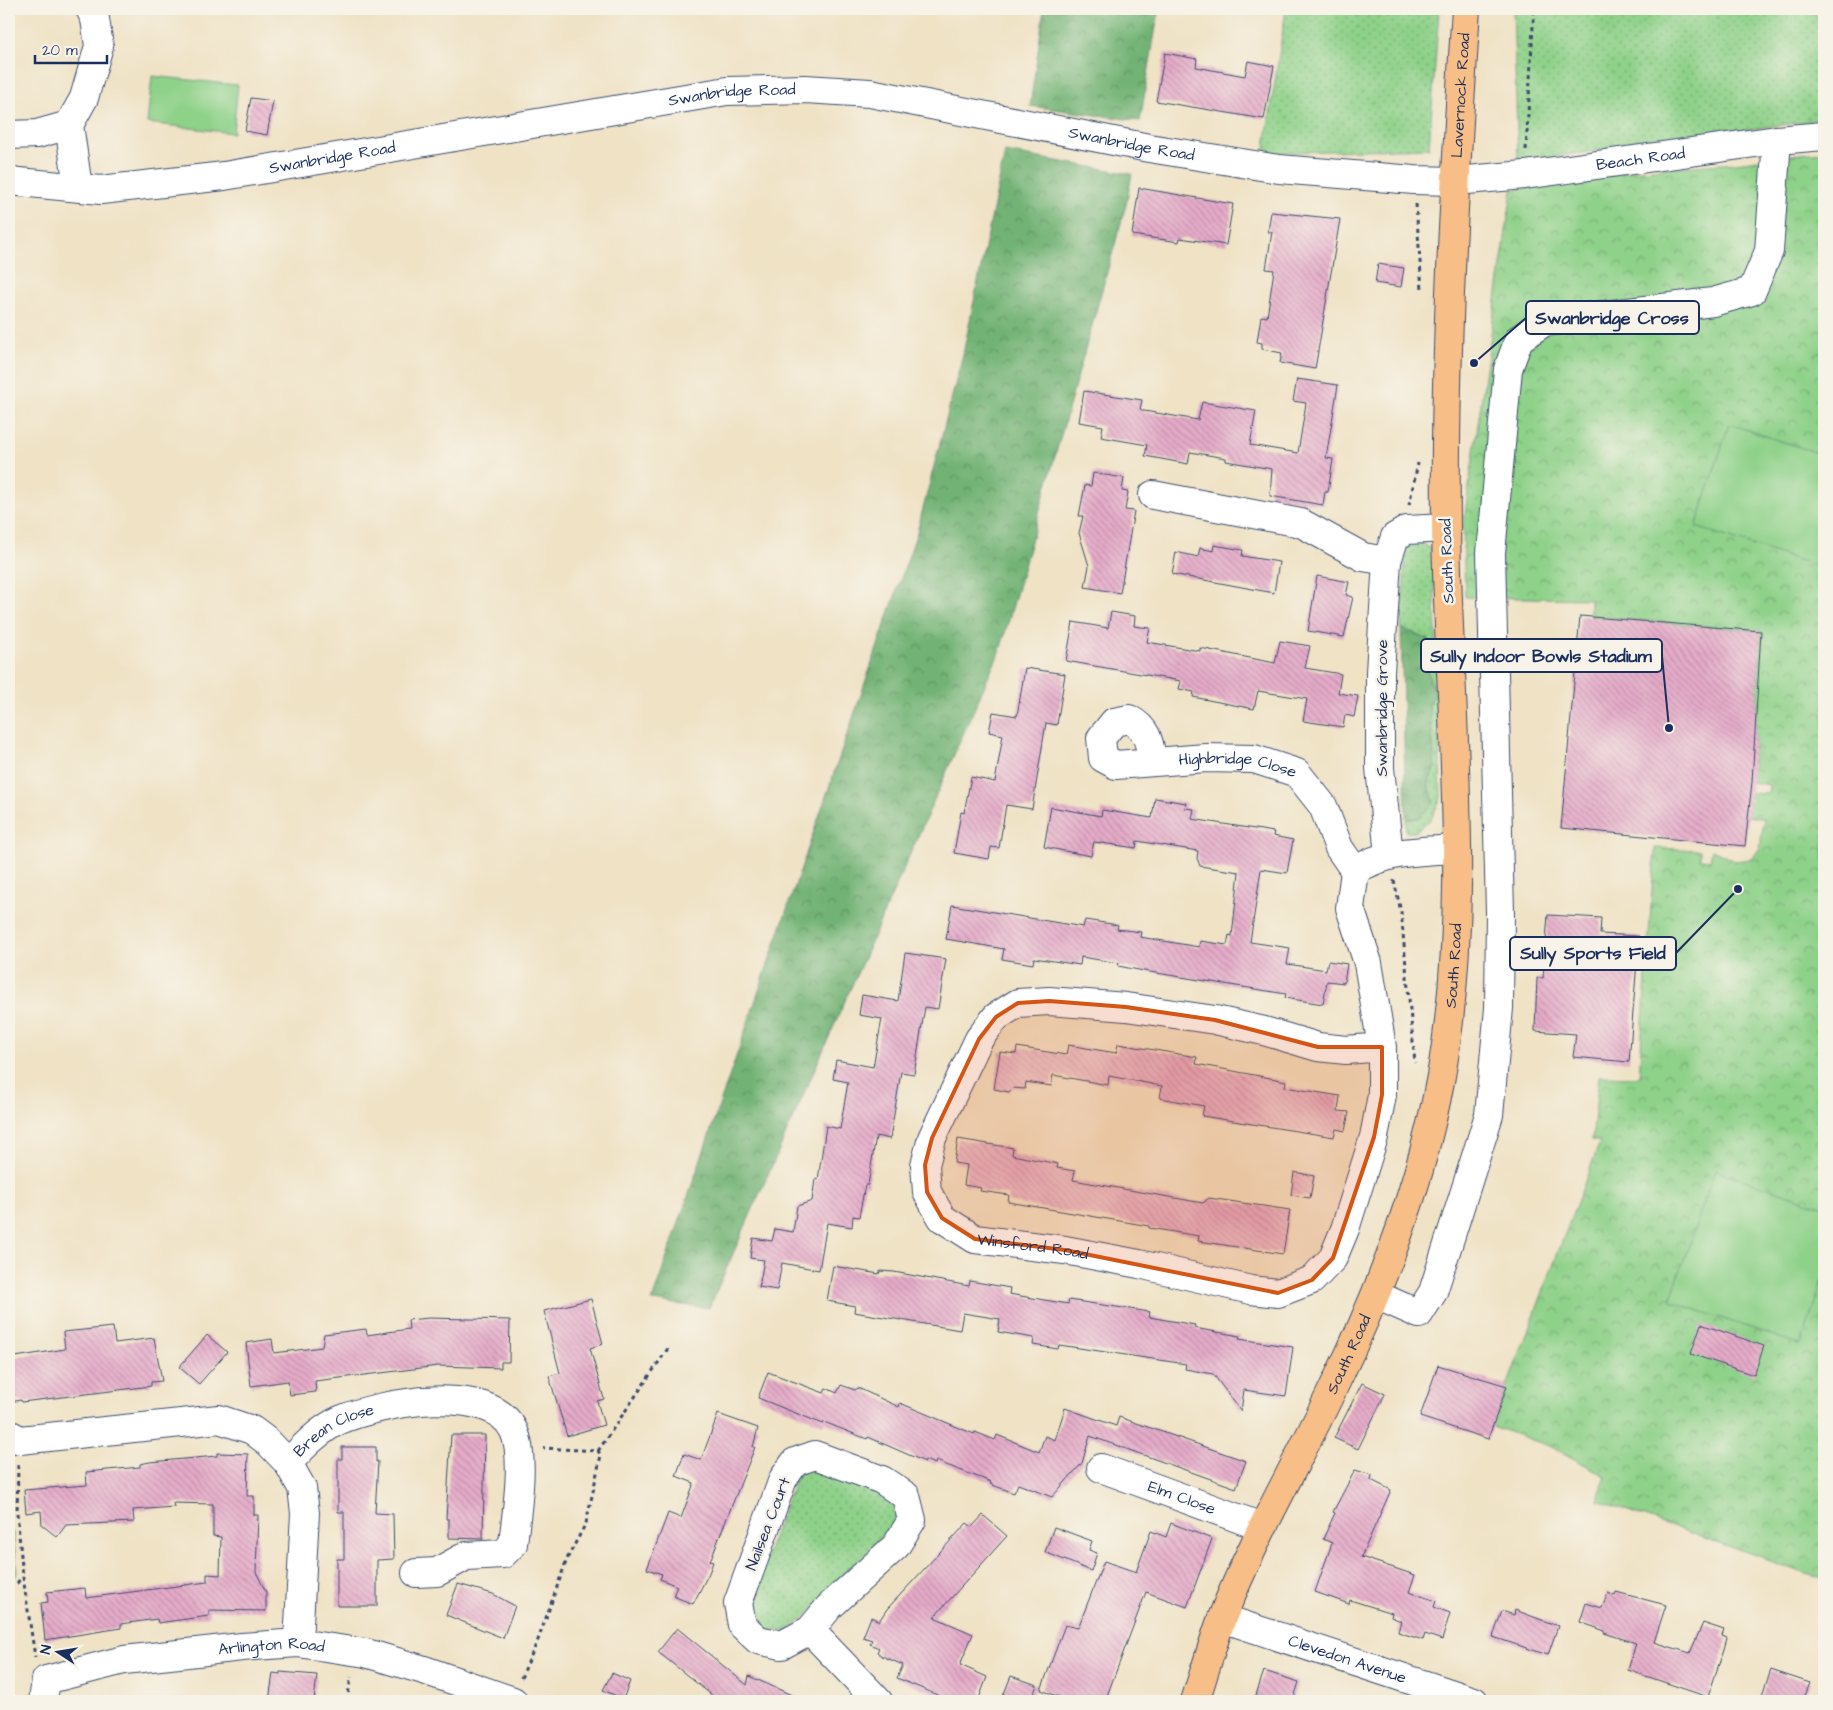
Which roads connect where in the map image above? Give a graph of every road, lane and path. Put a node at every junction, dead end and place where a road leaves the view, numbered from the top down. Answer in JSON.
{"nodes":[{"id":1,"x":90,"y":9,"type":"edge"},
{"id":2,"x":1466,"y":9,"type":"edge"},
{"id":3,"x":1534,"y":9,"type":"edge"},
{"id":4,"x":68,"y":125,"type":"junction"},
{"id":5,"x":9,"y":135,"type":"edge"},
{"id":6,"x":1824,"y":136,"type":"edge"},
{"id":7,"x":1778,"y":140,"type":"junction"},
{"id":8,"x":1525,"y":174,"type":"junction"},
{"id":9,"x":9,"y":181,"type":"edge"},
{"id":10,"x":1456,"y":181,"type":"junction"},
{"id":11,"x":78,"y":187,"type":"junction"},
{"id":12,"x":1153,"y":495,"type":"dead end"},
{"id":13,"x":1446,"y":528,"type":"junction"},
{"id":14,"x":1386,"y":561,"type":"junction"},
{"id":15,"x":1153,"y":762,"type":"dead end"},
{"id":16,"x":1457,"y":849,"type":"junction"},
{"id":17,"x":1389,"y":855,"type":"junction"},
{"id":18,"x":1355,"y":870,"type":"junction"},
{"id":19,"x":1382,"y":1047,"type":"junction"},
{"id":20,"x":1376,"y":1295,"type":"junction"},
{"id":21,"x":669,"y":1348,"type":"dead end"},
{"id":22,"x":14,"y":1437,"type":"edge"},
{"id":23,"x":520,"y":1448,"type":"junction"},
{"id":24,"x":598,"y":1451,"type":"junction"},
{"id":25,"x":288,"y":1463,"type":"junction"},
{"id":26,"x":1101,"y":1468,"type":"dead end"},
{"id":27,"x":1262,"y":1527,"type":"junction"},
{"id":28,"x":416,"y":1573,"type":"dead end"},
{"id":29,"x":23,"y":1576,"type":"junction"},
{"id":30,"x":9,"y":1584,"type":"edge"},
{"id":31,"x":1222,"y":1618,"type":"junction"},
{"id":32,"x":810,"y":1630,"type":"junction"},
{"id":33,"x":298,"y":1643,"type":"junction"},
{"id":34,"x":45,"y":1690,"type":"edge"},
{"id":35,"x":512,"y":1701,"type":"edge"},
{"id":36,"x":878,"y":1701,"type":"edge"},
{"id":37,"x":1195,"y":1701,"type":"edge"},
{"id":38,"x":1474,"y":1701,"type":"edge"}],
"edges":[{"from":1,"to":4,"type":"street"},
{"from":2,"to":10,"type":"main road","name":"Lavernock Road"},
{"from":3,"to":8,"type":"path"},
{"from":4,"to":5,"type":"street"},
{"from":4,"to":11,"type":"street"},
{"from":6,"to":7,"type":"street","name":"Beach Road"},
{"from":7,"to":8,"type":"street","name":"Beach Road"},
{"from":7,"to":20,"type":"street"},
{"from":8,"to":10,"type":"street","name":"Beach Road"},
{"from":9,"to":11,"type":"street","name":"Swanbridge Road"},
{"from":10,"to":11,"type":"street","name":"Swanbridge Road"},
{"from":10,"to":13,"type":"main road","name":"South Road"},
{"from":12,"to":14,"type":"street"},
{"from":13,"to":14,"type":"street","name":"Swanbridge Grove"},
{"from":13,"to":16,"type":"main road","name":"South Road"},
{"from":14,"to":17,"type":"street","name":"Swanbridge Grove"},
{"from":15,"to":18,"type":"street","name":"Highbridge Close"},
{"from":16,"to":17,"type":"street"},
{"from":16,"to":20,"type":"main road","name":"South Road"},
{"from":17,"to":18,"type":"street"},
{"from":18,"to":19,"type":"street","name":"Winsford Road"},
{"from":19,"to":19,"type":"street","name":"Winsford Road"},
{"from":20,"to":27,"type":"main road","name":"South Road"},
{"from":21,"to":24,"type":"path"},
{"from":22,"to":25,"type":"street","name":"Brean Close"},
{"from":22,"to":29,"type":"path"},
{"from":23,"to":24,"type":"path"},
{"from":23,"to":25,"type":"street","name":"Brean Close"},
{"from":23,"to":28,"type":"street","name":"Brean Close"},
{"from":24,"to":35,"type":"path"},
{"from":25,"to":33,"type":"street"},
{"from":26,"to":27,"type":"street","name":"Elm Close"},
{"from":27,"to":31,"type":"main road","name":"South Road"},
{"from":29,"to":30,"type":"path"},
{"from":29,"to":34,"type":"path"},
{"from":31,"to":37,"type":"main road","name":"South Road"},
{"from":31,"to":38,"type":"street","name":"Clevedon Avenue"},
{"from":32,"to":32,"type":"street","name":"Nailsea Court"},
{"from":32,"to":36,"type":"street"},
{"from":33,"to":34,"type":"street","name":"Arlington Road"},
{"from":33,"to":35,"type":"street","name":"Arlington Road"}]}
